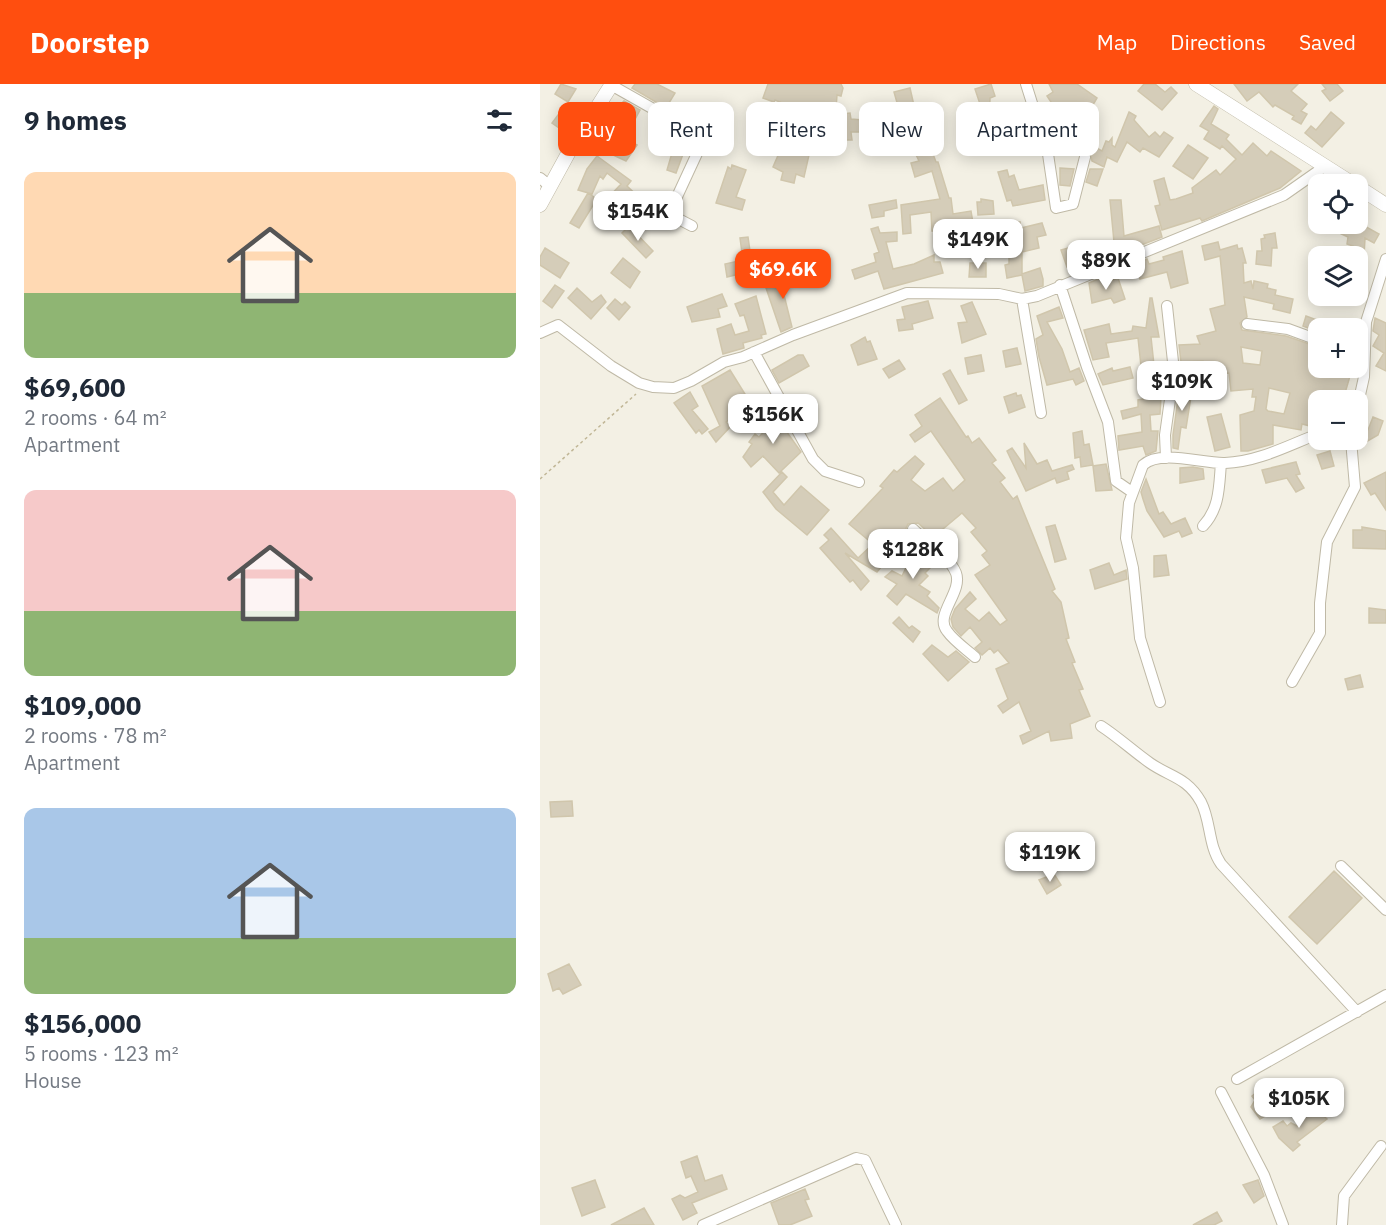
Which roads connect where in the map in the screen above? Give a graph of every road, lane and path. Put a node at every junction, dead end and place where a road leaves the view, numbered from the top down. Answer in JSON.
{"nodes":[{"id":1,"x":612,"y":84,"type":"edge"},
{"id":2,"x":1026,"y":84,"type":"edge"},
{"id":3,"x":1196,"y":84,"type":"edge"},
{"id":4,"x":1032,"y":102,"type":"edge"},
{"id":5,"x":1048,"y":156,"type":"edge"},
{"id":6,"x":1085,"y":156,"type":"dead end"},
{"id":7,"x":1324,"y":167,"type":"junction"},
{"id":8,"x":1336,"y":174,"type":"edge"},
{"id":9,"x":545,"y":182,"type":"edge"},
{"id":10,"x":1368,"y":193,"type":"edge"},
{"id":11,"x":540,"y":205,"type":"edge"},
{"id":12,"x":1386,"y":205,"type":"edge"},
{"id":13,"x":692,"y":226,"type":"dead end"},
{"id":14,"x":1386,"y":259,"type":"edge"},
{"id":15,"x":1060,"y":285,"type":"junction"},
{"id":16,"x":1022,"y":299,"type":"junction"},
{"id":17,"x":1167,"y":306,"type":"dead end"},
{"id":18,"x":1367,"y":318,"type":"edge"},
{"id":19,"x":1247,"y":324,"type":"dead end"},
{"id":20,"x":540,"y":333,"type":"edge"},
{"id":21,"x":1308,"y":336,"type":"edge"},
{"id":22,"x":754,"y":352,"type":"junction"},
{"id":23,"x":646,"y":385,"type":"junction"},
{"id":24,"x":1041,"y":412,"type":"dead end"},
{"id":25,"x":1308,"y":438,"type":"edge"},
{"id":26,"x":1352,"y":450,"type":"edge"},
{"id":27,"x":1166,"y":458,"type":"junction"},
{"id":28,"x":1221,"y":463,"type":"junction"},
{"id":29,"x":540,"y":478,"type":"edge"},
{"id":30,"x":859,"y":482,"type":"dead end"},
{"id":31,"x":1132,"y":492,"type":"junction"},
{"id":32,"x":1203,"y":526,"type":"dead end"},
{"id":33,"x":913,"y":530,"type":"dead end"},
{"id":34,"x":975,"y":657,"type":"dead end"},
{"id":35,"x":1292,"y":682,"type":"dead end"},
{"id":36,"x":1160,"y":702,"type":"dead end"},
{"id":37,"x":1101,"y":726,"type":"dead end"},
{"id":38,"x":1341,"y":866,"type":"dead end"},
{"id":39,"x":1386,"y":910,"type":"edge"},
{"id":40,"x":1386,"y":995,"type":"edge"},
{"id":41,"x":1357,"y":1012,"type":"junction"},
{"id":42,"x":1238,"y":1079,"type":"dead end"},
{"id":43,"x":1221,"y":1092,"type":"dead end"},
{"id":44,"x":1381,"y":1146,"type":"dead end"},
{"id":45,"x":706,"y":1224,"type":"edge"},
{"id":46,"x":896,"y":1225,"type":"edge"},
{"id":47,"x":1283,"y":1225,"type":"edge"},
{"id":48,"x":1342,"y":1225,"type":"edge"}],
"edges":[{"from":1,"to":9,"type":"street"},
{"from":1,"to":13,"type":"street"},
{"from":2,"to":4,"type":"street"},
{"from":3,"to":7,"type":"street"},
{"from":5,"to":6,"type":"street"},
{"from":7,"to":8,"type":"street"},
{"from":7,"to":15,"type":"street"},
{"from":9,"to":11,"type":"street"},
{"from":10,"to":12,"type":"street"},
{"from":14,"to":18,"type":"street"},
{"from":15,"to":16,"type":"street"},
{"from":15,"to":31,"type":"street"},
{"from":16,"to":22,"type":"street"},
{"from":16,"to":24,"type":"street"},
{"from":17,"to":27,"type":"street"},
{"from":19,"to":21,"type":"street"},
{"from":20,"to":23,"type":"street"},
{"from":22,"to":23,"type":"street"},
{"from":22,"to":30,"type":"street"},
{"from":23,"to":29,"type":"path"},
{"from":25,"to":28,"type":"street"},
{"from":26,"to":35,"type":"street"},
{"from":27,"to":28,"type":"street"},
{"from":27,"to":31,"type":"street"},
{"from":28,"to":32,"type":"street"},
{"from":31,"to":36,"type":"street"},
{"from":33,"to":34,"type":"street"},
{"from":37,"to":41,"type":"street"},
{"from":38,"to":39,"type":"street"},
{"from":40,"to":41,"type":"street"},
{"from":41,"to":42,"type":"street"},
{"from":43,"to":47,"type":"street"},
{"from":44,"to":48,"type":"street"},
{"from":45,"to":46,"type":"street"}]}
